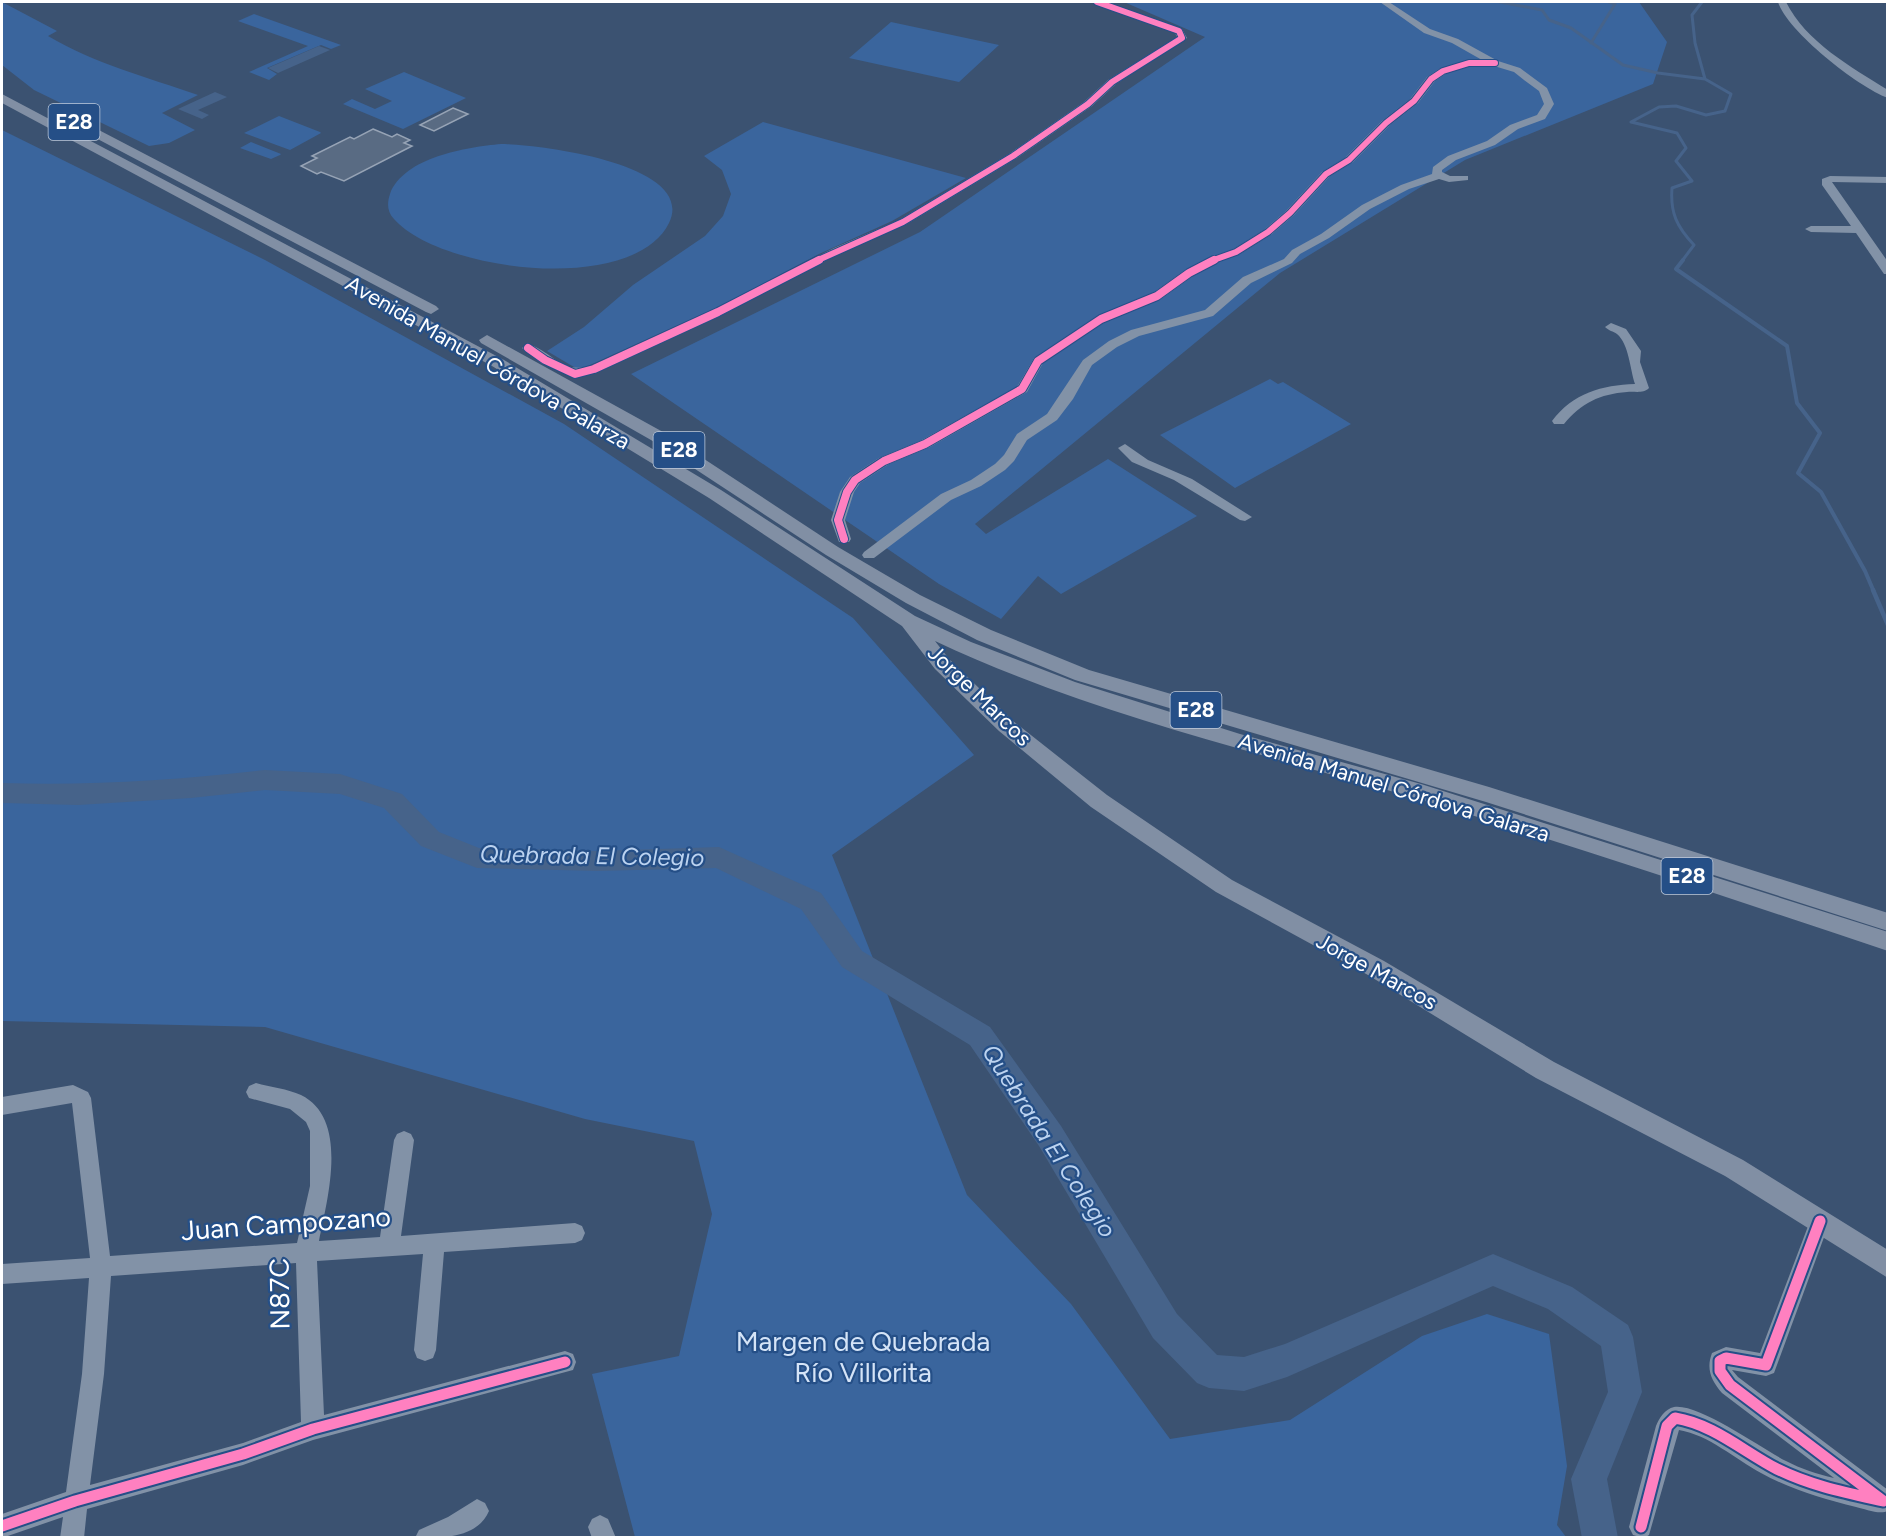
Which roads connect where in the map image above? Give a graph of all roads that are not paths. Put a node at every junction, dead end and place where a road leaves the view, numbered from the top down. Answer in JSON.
{"nodes":[{"id":1,"x":1097,"y":2,"type":"edge"},
{"id":2,"x":1384,"y":2,"type":"edge"},
{"id":3,"x":1782,"y":2,"type":"edge"},
{"id":4,"x":1495,"y":63,"type":"junction"},
{"id":5,"x":2,"y":83,"type":"edge"},
{"id":6,"x":1887,"y":95,"type":"edge"},
{"id":7,"x":2,"y":98,"type":"edge"},
{"id":8,"x":131,"y":150,"type":"junction"},
{"id":9,"x":162,"y":150,"type":"dead end"},
{"id":10,"x":1439,"y":175,"type":"junction"},
{"id":11,"x":1464,"y":178,"type":"dead end"},
{"id":12,"x":1887,"y":180,"type":"edge"},
{"id":13,"x":1811,"y":229,"type":"dead end"},
{"id":14,"x":1858,"y":230,"type":"junction"},
{"id":15,"x":1887,"y":271,"type":"edge"},
{"id":16,"x":1611,"y":327,"type":"dead end"},
{"id":17,"x":528,"y":348,"type":"dead end"},
{"id":18,"x":1558,"y":421,"type":"dead end"},
{"id":19,"x":1125,"y":448,"type":"dead end"},
{"id":20,"x":1245,"y":517,"type":"dead end"},
{"id":21,"x":844,"y":539,"type":"dead end"},
{"id":22,"x":869,"y":555,"type":"dead end"},
{"id":23,"x":908,"y":621,"type":"junction"},
{"id":24,"x":1487,"y":804,"type":"junction"},
{"id":25,"x":1887,"y":922,"type":"edge"},
{"id":26,"x":1887,"y":942,"type":"edge"},
{"id":27,"x":256,"y":1092,"type":"dead end"},
{"id":28,"x":2,"y":1107,"type":"edge"},
{"id":29,"x":404,"y":1140,"type":"dead end"},
{"id":30,"x":1820,"y":1221,"type":"junction"},
{"id":31,"x":575,"y":1233,"type":"dead end"},
{"id":32,"x":434,"y":1243,"type":"junction"},
{"id":33,"x":390,"y":1246,"type":"junction"},
{"id":34,"x":306,"y":1251,"type":"junction"},
{"id":35,"x":101,"y":1265,"type":"junction"},
{"id":36,"x":1887,"y":1265,"type":"edge"},
{"id":37,"x":2,"y":1274,"type":"edge"},
{"id":38,"x":424,"y":1350,"type":"dead end"},
{"id":39,"x":565,"y":1362,"type":"dead end"},
{"id":40,"x":313,"y":1430,"type":"junction"},
{"id":41,"x":75,"y":1501,"type":"junction"},
{"id":42,"x":477,"y":1511,"type":"dead end"},
{"id":43,"x":2,"y":1526,"type":"edge"},
{"id":44,"x":1641,"y":1527,"type":"dead end"},
{"id":45,"x":72,"y":1538,"type":"edge"},
{"id":46,"x":427,"y":1538,"type":"edge"}],
"edges":[{"from":1,"to":17,"type":"street"},
{"from":2,"to":4,"type":"street"},
{"from":3,"to":6,"type":"street"},
{"from":4,"to":10,"type":"street"},
{"from":4,"to":21,"type":"street"},
{"from":5,"to":8,"type":"main road","name":"Avenida Manuel Córdova Galarza","number":"E28"},
{"from":7,"to":23,"type":"main road","name":"Avenida Manuel Córdova Galarza","number":"E28"},
{"from":8,"to":9,"type":"main road"},
{"from":8,"to":24,"type":"main road","name":"Avenida Manuel Córdova Galarza","number":"E28"},
{"from":10,"to":11,"type":"street"},
{"from":10,"to":22,"type":"street"},
{"from":12,"to":14,"type":"street"},
{"from":13,"to":14,"type":"street"},
{"from":14,"to":15,"type":"street"},
{"from":16,"to":18,"type":"street"},
{"from":19,"to":20,"type":"street"},
{"from":23,"to":24,"type":"main road","name":"Avenida Manuel Córdova Galarza","number":"E28"},
{"from":23,"to":30,"type":"main road","name":"Jorge Marcos"},
{"from":24,"to":25,"type":"main road","name":"Avenida Manuel Córdova Galarza","number":"E28"},
{"from":24,"to":26,"type":"main road","name":"Avenida Manuel Córdova Galarza","number":"E28"},
{"from":27,"to":34,"type":"street","name":"N87C"},
{"from":28,"to":35,"type":"street"},
{"from":29,"to":33,"type":"street"},
{"from":30,"to":36,"type":"main road","name":"Jorge Marcos"},
{"from":30,"to":44,"type":"street"},
{"from":31,"to":32,"type":"street","name":"Juan Campozano"},
{"from":32,"to":33,"type":"street","name":"Juan Campozano"},
{"from":32,"to":38,"type":"street"},
{"from":33,"to":34,"type":"street","name":"Juan Campozano"},
{"from":34,"to":35,"type":"street","name":"Juan Campozano"},
{"from":34,"to":40,"type":"street","name":"N87C"},
{"from":35,"to":37,"type":"street","name":"Juan Campozano"},
{"from":35,"to":41,"type":"street"},
{"from":39,"to":40,"type":"street"},
{"from":40,"to":41,"type":"street"},
{"from":41,"to":43,"type":"street"},
{"from":41,"to":45,"type":"street"},
{"from":42,"to":46,"type":"street"}]}
